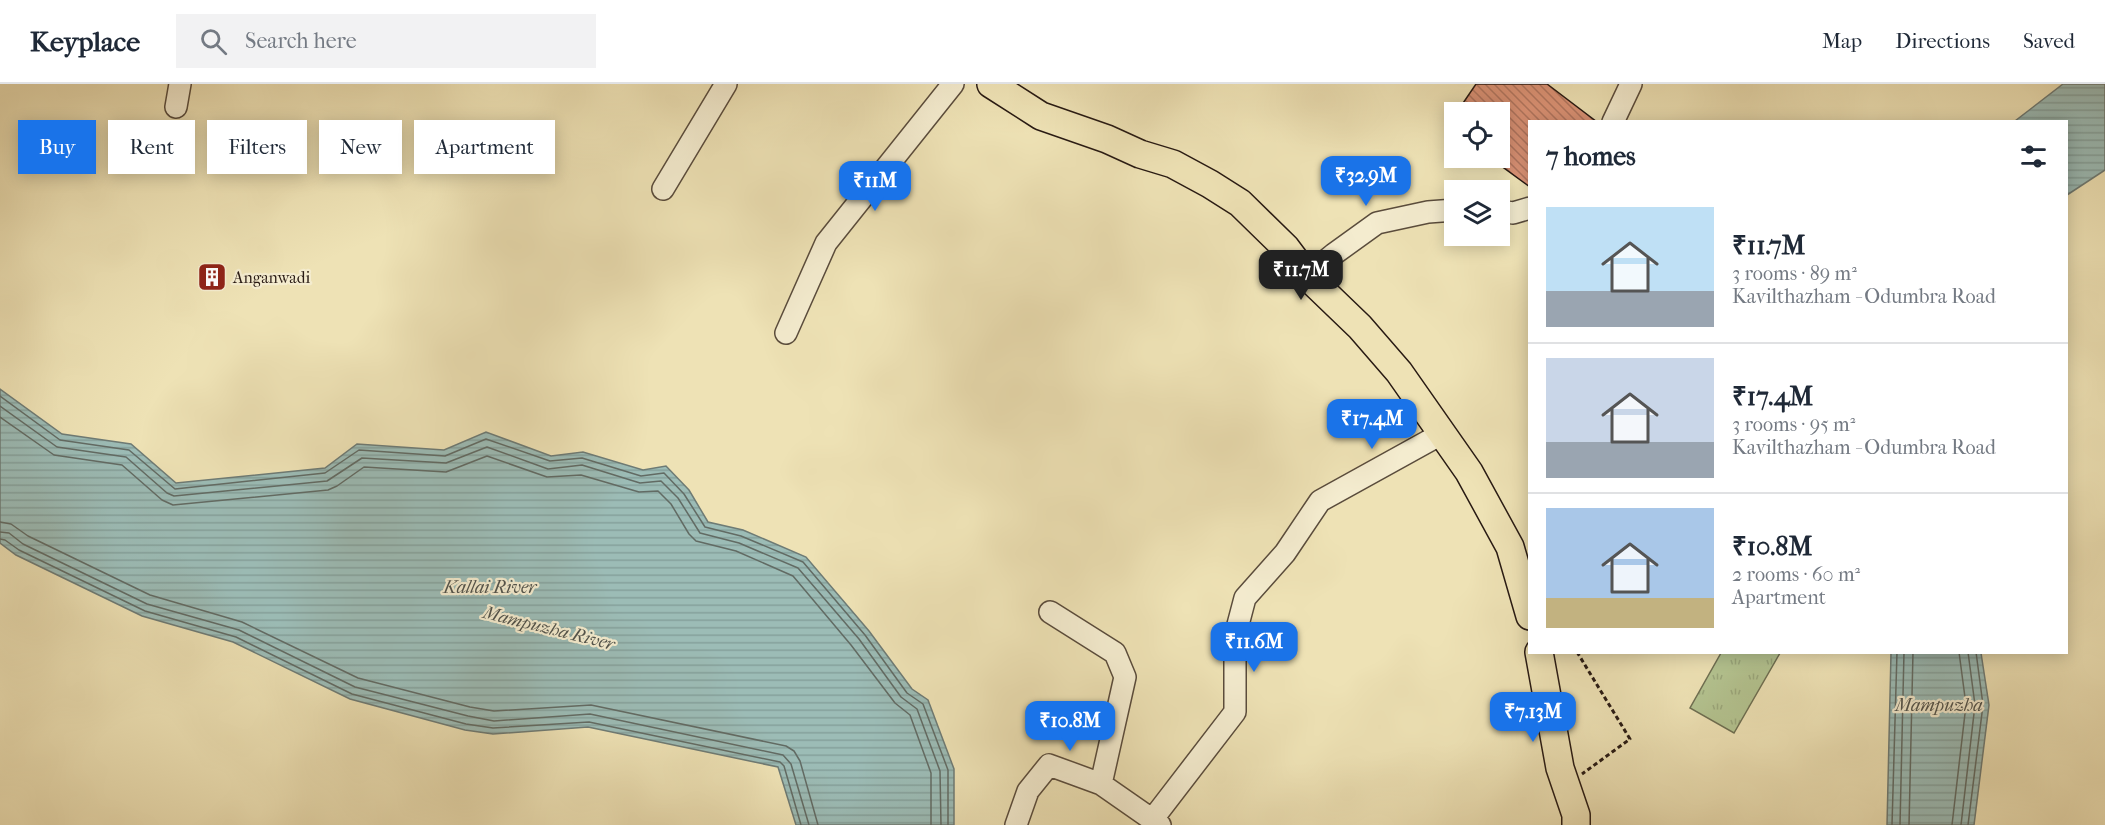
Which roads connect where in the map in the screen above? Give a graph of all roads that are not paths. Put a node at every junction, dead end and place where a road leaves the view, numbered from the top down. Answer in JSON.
{"nodes":[{"id":1,"x":180,"y":84,"type":"edge"},
{"id":2,"x":726,"y":84,"type":"edge"},
{"id":3,"x":953,"y":84,"type":"edge"},
{"id":4,"x":992,"y":84,"type":"edge"},
{"id":5,"x":1631,"y":84,"type":"edge"},
{"id":6,"x":176,"y":107,"type":"dead end"},
{"id":7,"x":1614,"y":120,"type":"edge"},
{"id":8,"x":663,"y":189,"type":"dead end"},
{"id":9,"x":1528,"y":209,"type":"edge"},
{"id":10,"x":1444,"y":211,"type":"edge"},
{"id":11,"x":1510,"y":213,"type":"edge"},
{"id":12,"x":1307,"y":276,"type":"junction"},
{"id":13,"x":786,"y":333,"type":"dead end"},
{"id":14,"x":1443,"y":433,"type":"junction"},
{"id":15,"x":1524,"y":566,"type":"edge"},
{"id":16,"x":1528,"y":599,"type":"edge"},
{"id":17,"x":1050,"y":612,"type":"dead end"},
{"id":18,"x":1539,"y":654,"type":"edge"},
{"id":19,"x":1101,"y":784,"type":"junction"},
{"id":20,"x":1575,"y":822,"type":"edge"},
{"id":21,"x":1156,"y":823,"type":"edge"},
{"id":22,"x":1016,"y":825,"type":"edge"}],
"edges":[{"from":1,"to":6,"type":"street"},
{"from":2,"to":8,"type":"street"},
{"from":3,"to":13,"type":"street"},
{"from":4,"to":12,"type":"main road"},
{"from":5,"to":7,"type":"street"},
{"from":9,"to":11,"type":"street"},
{"from":10,"to":12,"type":"street"},
{"from":12,"to":14,"type":"main road"},
{"from":14,"to":15,"type":"main road"},
{"from":14,"to":21,"type":"street"},
{"from":15,"to":16,"type":"main road"},
{"from":17,"to":19,"type":"street"},
{"from":18,"to":20,"type":"main road"},
{"from":19,"to":21,"type":"street"},
{"from":19,"to":22,"type":"street"}]}
